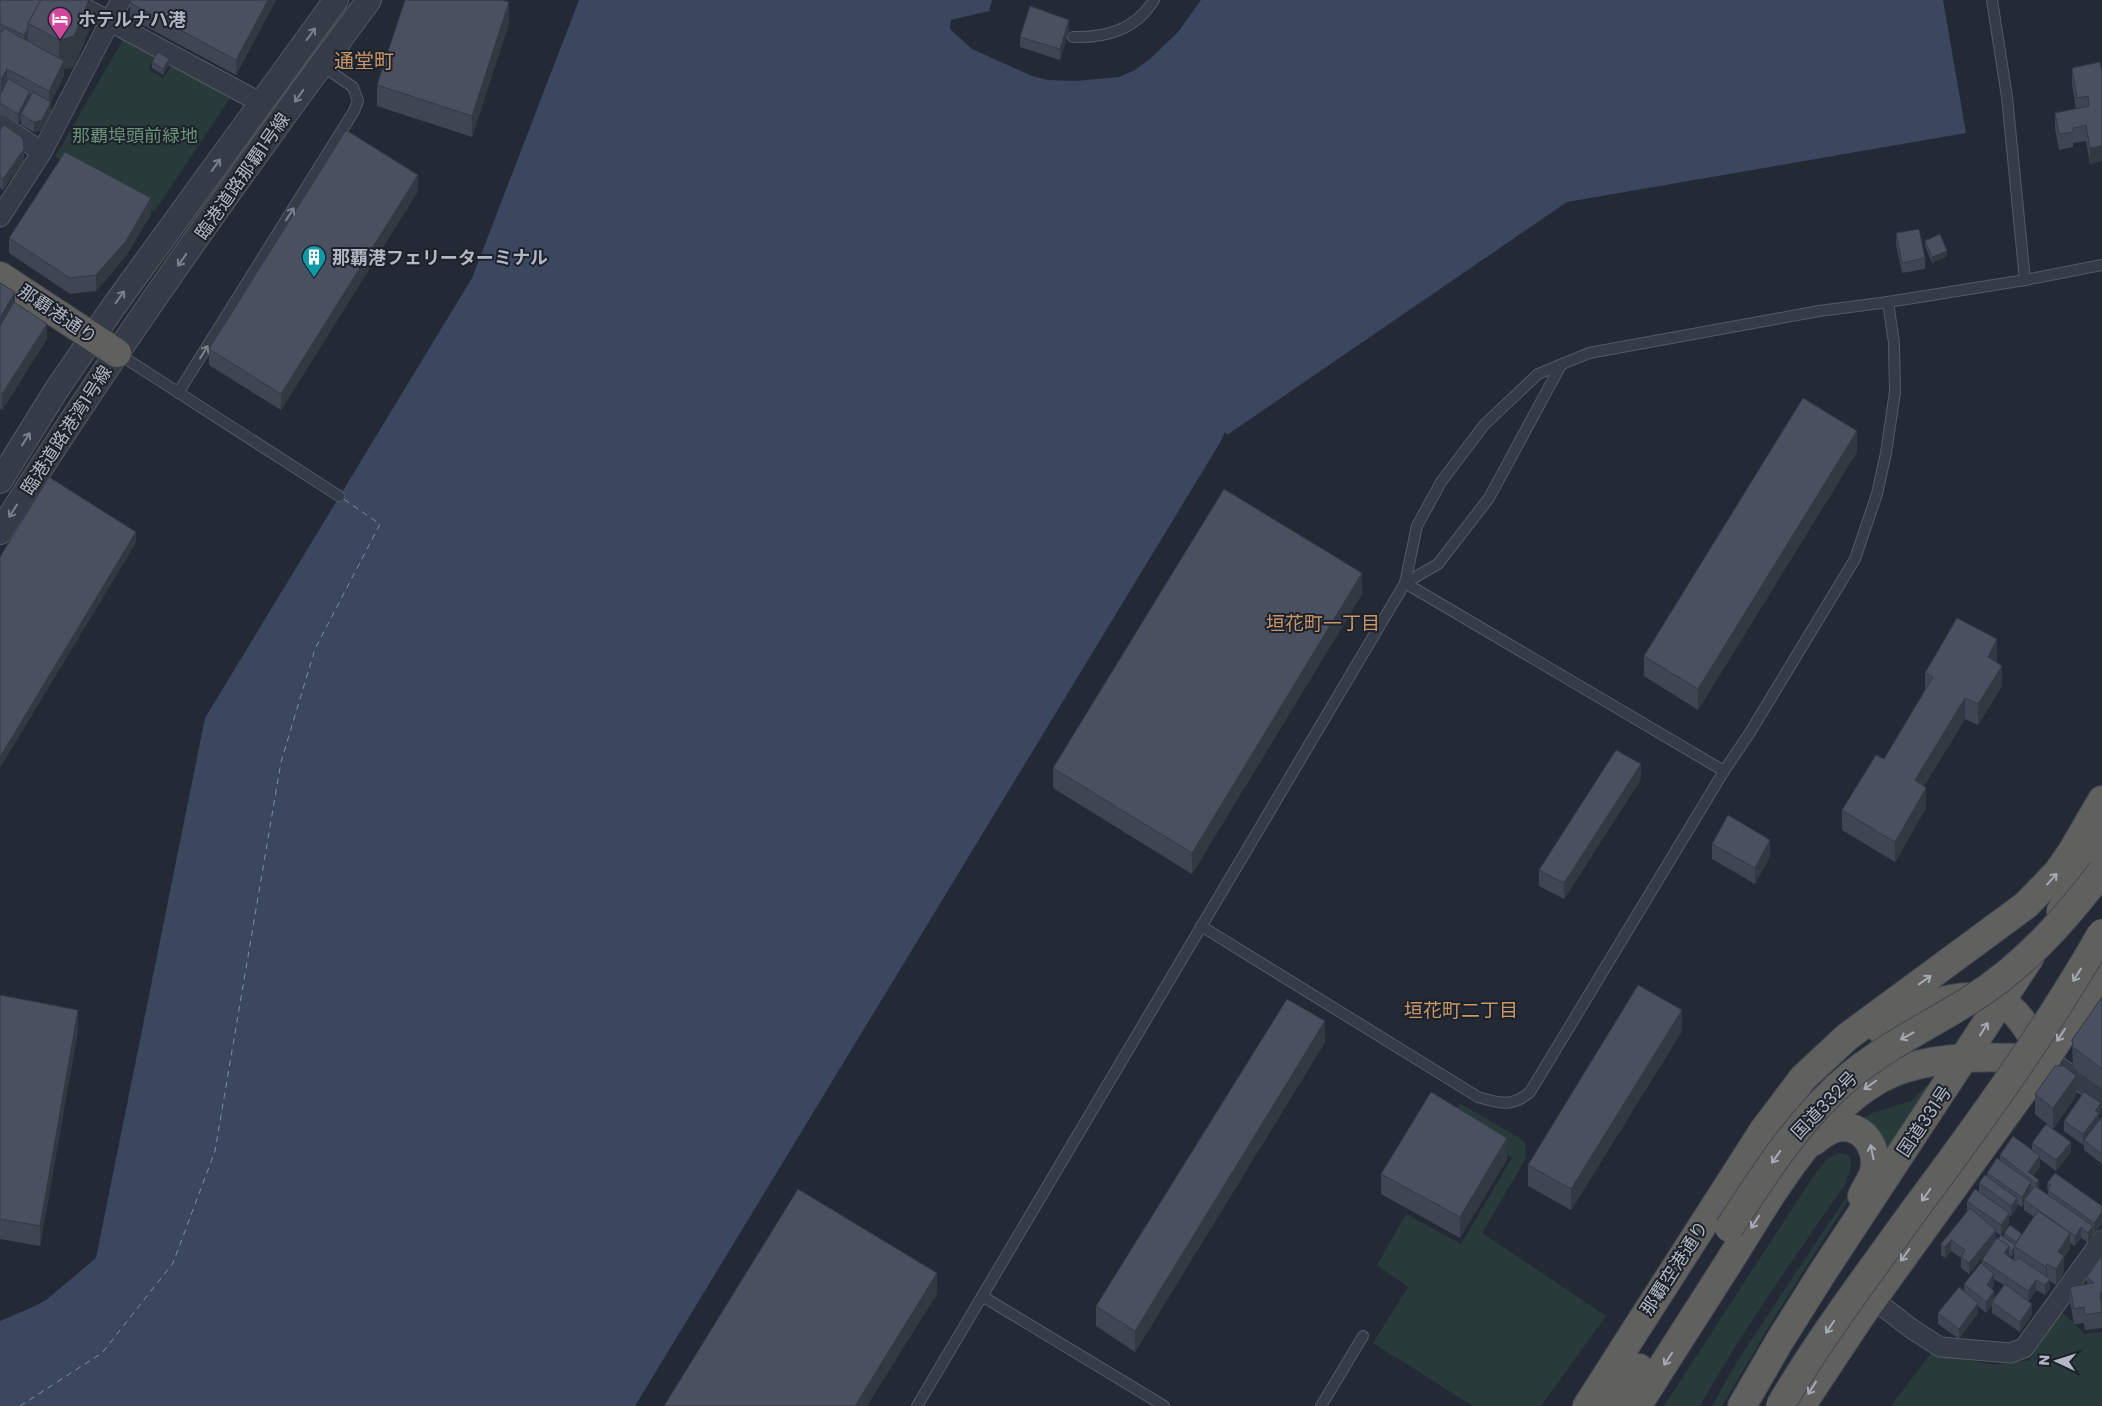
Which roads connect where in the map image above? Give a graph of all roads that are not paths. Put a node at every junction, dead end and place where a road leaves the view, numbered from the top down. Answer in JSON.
{"nodes":[{"id":1,"x":70,"y":0,"type":"edge"},
{"id":2,"x":121,"y":0,"type":"edge"},
{"id":3,"x":336,"y":0,"type":"edge"},
{"id":4,"x":370,"y":0,"type":"edge"},
{"id":5,"x":1154,"y":0,"type":"edge"},
{"id":6,"x":1992,"y":0,"type":"edge"},
{"id":7,"x":110,"y":22,"type":"junction"},
{"id":8,"x":1073,"y":37,"type":"dead end"},
{"id":9,"x":321,"y":65,"type":"junction"},
{"id":10,"x":261,"y":103,"type":"junction"},
{"id":11,"x":0,"y":124,"type":"edge"},
{"id":12,"x":42,"y":152,"type":"junction"},
{"id":13,"x":0,"y":217,"type":"edge"},
{"id":14,"x":2102,"y":265,"type":"edge"},
{"id":15,"x":0,"y":276,"type":"edge"},
{"id":16,"x":2025,"y":280,"type":"junction"},
{"id":17,"x":1888,"y":302,"type":"junction"},
{"id":18,"x":92,"y":337,"type":"junction"},
{"id":19,"x":117,"y":353,"type":"junction"},
{"id":20,"x":1561,"y":365,"type":"junction"},
{"id":21,"x":178,"y":393,"type":"junction"},
{"id":22,"x":0,"y":481,"type":"edge"},
{"id":23,"x":339,"y":496,"type":"dead end"},
{"id":24,"x":0,"y":532,"type":"edge"},
{"id":25,"x":1405,"y":583,"type":"junction"},
{"id":26,"x":1724,"y":771,"type":"junction"},
{"id":27,"x":2102,"y":800,"type":"edge"},
{"id":28,"x":2102,"y":834,"type":"edge"},
{"id":29,"x":2102,"y":871,"type":"edge"},
{"id":30,"x":1201,"y":926,"type":"junction"},
{"id":31,"x":2102,"y":933,"type":"edge"},
{"id":32,"x":2102,"y":971,"type":"edge"},
{"id":33,"x":2001,"y":1002,"type":"junction"},
{"id":34,"x":1966,"y":1057,"type":"junction"},
{"id":35,"x":2046,"y":1059,"type":"junction"},
{"id":36,"x":2102,"y":1097,"type":"edge"},
{"id":37,"x":1763,"y":1131,"type":"junction"},
{"id":38,"x":1809,"y":1144,"type":"junction"},
{"id":39,"x":2102,"y":1240,"type":"edge"},
{"id":40,"x":1821,"y":1275,"type":"junction"},
{"id":41,"x":982,"y":1296,"type":"junction"},
{"id":42,"x":1873,"y":1299,"type":"junction"},
{"id":43,"x":1363,"y":1336,"type":"dead end"},
{"id":44,"x":917,"y":1406,"type":"edge"},
{"id":45,"x":1164,"y":1406,"type":"edge"},
{"id":46,"x":1321,"y":1406,"type":"edge"},
{"id":47,"x":1587,"y":1406,"type":"edge"},
{"id":48,"x":1615,"y":1406,"type":"edge"},
{"id":49,"x":1637,"y":1406,"type":"edge"},
{"id":50,"x":1742,"y":1406,"type":"edge"},
{"id":51,"x":1780,"y":1406,"type":"edge"},
{"id":52,"x":1801,"y":1406,"type":"edge"}],
"edges":[{"from":1,"to":7,"type":"street"},
{"from":2,"to":7,"type":"street"},
{"from":10,"to":3,"type":"street","name":"臨港道路那覇1号線","one_way":true},
{"from":4,"to":9,"type":"street","name":"臨港道路那覇1号線"},
{"from":5,"to":8,"type":"lane"},
{"from":6,"to":16,"type":"lane"},
{"from":7,"to":10,"type":"street"},
{"from":7,"to":12,"type":"street"},
{"from":9,"to":19,"type":"street","name":"臨港道路那覇1号線","one_way":true},
{"from":21,"to":9,"type":"lane","one_way":true},
{"from":18,"to":10,"type":"street","name":"臨港道路那覇1号線","one_way":true},
{"from":11,"to":12,"type":"street"},
{"from":12,"to":13,"type":"street"},
{"from":14,"to":16,"type":"lane"},
{"from":15,"to":18,"type":"highway","name":"那覇港通り"},
{"from":16,"to":17,"type":"lane"},
{"from":17,"to":20,"type":"lane"},
{"from":17,"to":26,"type":"lane"},
{"from":18,"to":19,"type":"highway","name":"那覇港通り"},
{"from":22,"to":18,"type":"street","name":"臨港道路港湾1号線","one_way":true},
{"from":19,"to":21,"type":"lane"},
{"from":19,"to":24,"type":"street","name":"臨港道路港湾1号線","one_way":true},
{"from":20,"to":25,"type":"lane"},
{"from":20,"to":25,"type":"lane"},
{"from":21,"to":23,"type":"lane"},
{"from":25,"to":26,"type":"lane"},
{"from":25,"to":30,"type":"lane"},
{"from":26,"to":30,"type":"lane"},
{"from":37,"to":27,"type":"highway","name":"国道332号","one_way":true},
{"from":28,"to":33,"type":"highway","name":"国道331号"},
{"from":29,"to":48,"type":"highway","name":"国道332号","one_way":true,"bridge":true},
{"from":30,"to":41,"type":"lane"},
{"from":31,"to":51,"type":"highway","one_way":true,"bridge":true},
{"from":32,"to":35,"type":"highway","one_way":true},
{"from":34,"to":33,"type":"highway","name":"国道331号","one_way":true},
{"from":33,"to":35,"type":"highway"},
{"from":33,"to":37,"type":"highway"},
{"from":34,"to":35,"type":"highway","name":"国道332号"},
{"from":34,"to":38,"type":"highway","name":"国道332号","one_way":true},
{"from":34,"to":40,"type":"highway","name":"国道331号"},
{"from":35,"to":36,"type":"street"},
{"from":35,"to":42,"type":"highway","one_way":true},
{"from":37,"to":47,"type":"highway","name":"那覇空港通り"},
{"from":40,"to":38,"type":"highway","one_way":true},
{"from":38,"to":49,"type":"highway","name":"国道332号","one_way":true},
{"from":39,"to":42,"type":"street"},
{"from":40,"to":50,"type":"highway","name":"国道331号"},
{"from":41,"to":44,"type":"lane"},
{"from":41,"to":45,"type":"lane"},
{"from":42,"to":52,"type":"highway","one_way":true},
{"from":43,"to":46,"type":"lane"}]}
